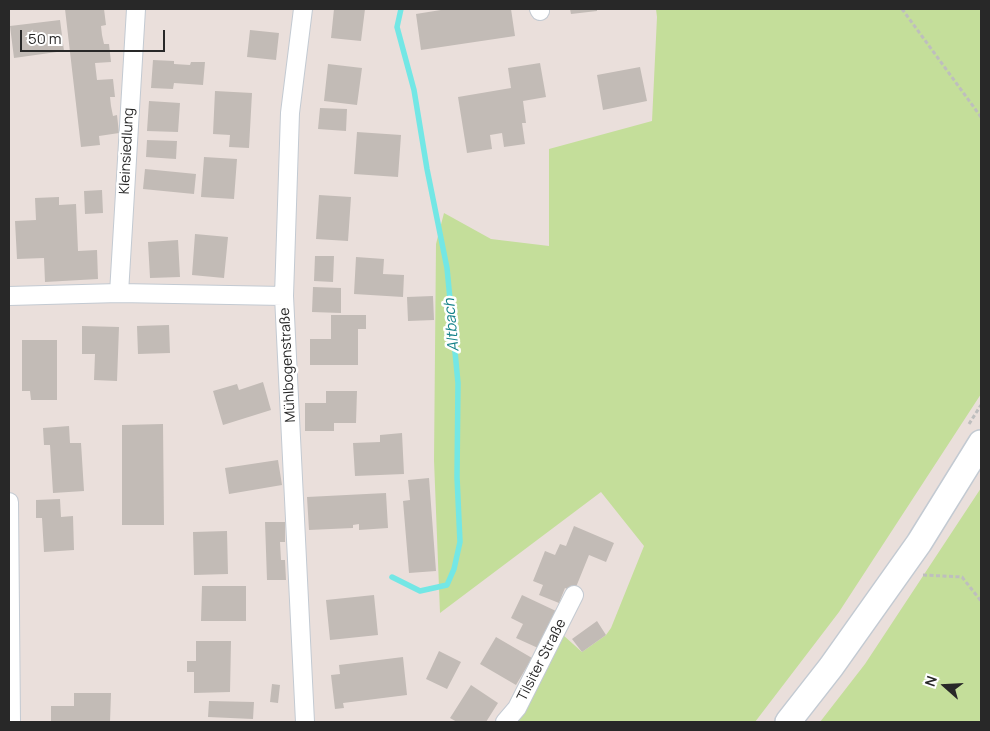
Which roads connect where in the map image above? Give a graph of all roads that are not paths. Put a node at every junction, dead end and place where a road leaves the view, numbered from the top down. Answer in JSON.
{"nodes":[{"id":1,"x":136,"y":9,"type":"edge"},
{"id":2,"x":302,"y":9,"type":"edge"},
{"id":3,"x":119,"y":293,"type":"junction"},
{"id":4,"x":9,"y":296,"type":"edge"},
{"id":5,"x":284,"y":296,"type":"junction"},
{"id":6,"x":981,"y":443,"type":"edge"},
{"id":7,"x":9,"y":502,"type":"edge"},
{"id":8,"x":574,"y":595,"type":"dead end"},
{"id":9,"x":10,"y":722,"type":"edge"},
{"id":10,"x":305,"y":722,"type":"edge"},
{"id":11,"x":505,"y":722,"type":"edge"},
{"id":12,"x":788,"y":722,"type":"edge"}],
"edges":[{"from":1,"to":3,"type":"street","name":"Kleinsiedlung"},
{"from":2,"to":5,"type":"street","name":"Mühlbogenstraße"},
{"from":3,"to":4,"type":"street"},
{"from":3,"to":5,"type":"street"},
{"from":5,"to":10,"type":"street","name":"Mühlbogenstraße"},
{"from":6,"to":12,"type":"main road"},
{"from":7,"to":9,"type":"street"},
{"from":8,"to":11,"type":"street","name":"Tilsiter Straße"}]}
